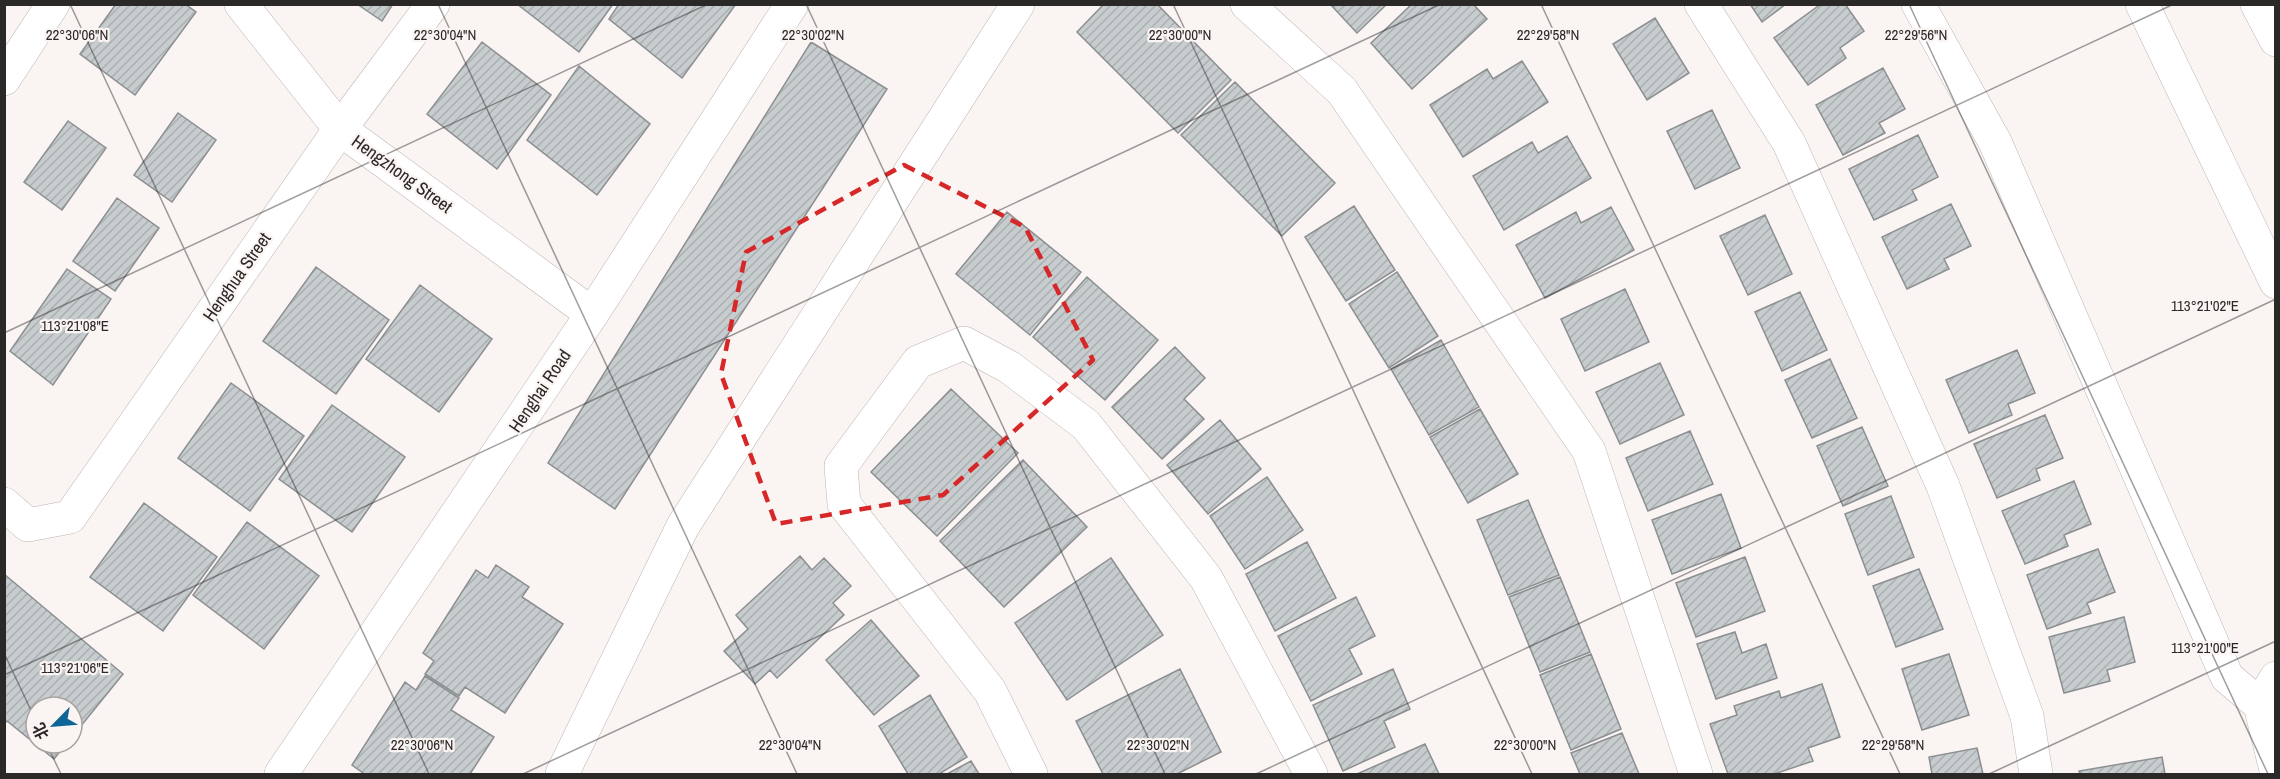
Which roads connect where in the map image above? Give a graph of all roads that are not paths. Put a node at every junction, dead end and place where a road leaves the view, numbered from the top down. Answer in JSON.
{"nodes":[{"id":1,"x":53,"y":4,"type":"edge"},
{"id":2,"x":241,"y":4,"type":"edge"},
{"id":3,"x":433,"y":4,"type":"edge"},
{"id":4,"x":792,"y":4,"type":"edge"},
{"id":5,"x":1018,"y":4,"type":"edge"},
{"id":6,"x":1247,"y":4,"type":"edge"},
{"id":7,"x":1701,"y":4,"type":"edge"},
{"id":8,"x":1918,"y":4,"type":"edge"},
{"id":9,"x":2142,"y":4,"type":"edge"},
{"id":10,"x":2257,"y":4,"type":"edge"},
{"id":11,"x":2276,"y":40,"type":"edge"},
{"id":12,"x":4,"y":80,"type":"edge"},
{"id":13,"x":340,"y":129,"type":"junction"},
{"id":14,"x":2276,"y":282,"type":"edge"},
{"id":15,"x":592,"y":314,"type":"junction"},
{"id":16,"x":16,"y":515,"type":"edge"},
{"id":17,"x":2268,"y":692,"type":"edge"},
{"id":18,"x":2276,"y":770,"type":"edge"},
{"id":19,"x":281,"y":774,"type":"edge"},
{"id":20,"x":562,"y":774,"type":"edge"},
{"id":21,"x":1030,"y":774,"type":"edge"},
{"id":22,"x":1311,"y":774,"type":"edge"},
{"id":23,"x":1696,"y":774,"type":"edge"},
{"id":24,"x":2036,"y":774,"type":"edge"}],
"edges":[{"from":1,"to":12,"type":"street"},
{"from":2,"to":13,"type":"street","name":"Hengzhong Street"},
{"from":3,"to":13,"type":"street","name":"Henghua Street"},
{"from":4,"to":15,"type":"street","name":"Henghai Road"},
{"from":5,"to":20,"type":"street"},
{"from":6,"to":23,"type":"street"},
{"from":7,"to":24,"type":"street"},
{"from":8,"to":17,"type":"street"},
{"from":9,"to":14,"type":"street"},
{"from":10,"to":11,"type":"street"},
{"from":13,"to":15,"type":"street","name":"Hengzhong Street"},
{"from":13,"to":16,"type":"street","name":"Henghua Street"},
{"from":15,"to":19,"type":"street","name":"Henghai Road"},
{"from":17,"to":18,"type":"street"},
{"from":21,"to":22,"type":"street"}]}
